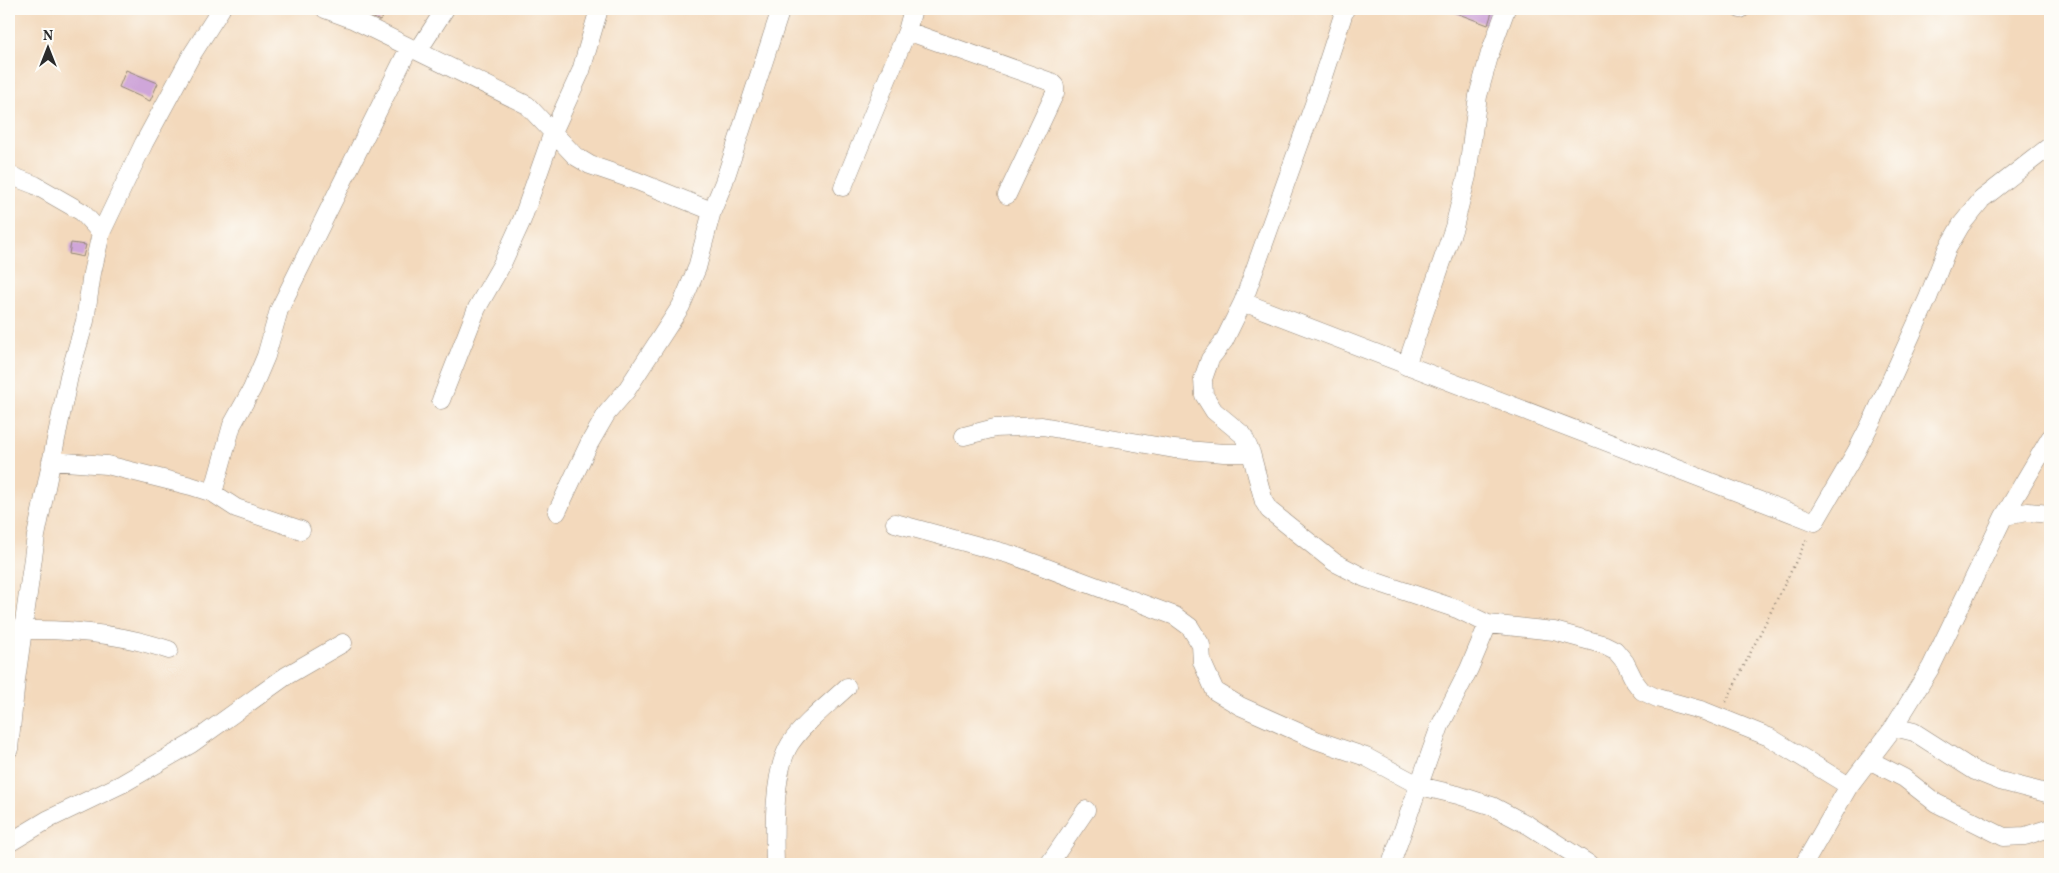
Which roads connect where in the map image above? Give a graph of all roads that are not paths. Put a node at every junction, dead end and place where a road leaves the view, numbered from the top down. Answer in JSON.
{"nodes":[{"id":1,"x":221,"y":9,"type":"edge"},
{"id":2,"x":325,"y":9,"type":"edge"},
{"id":3,"x":445,"y":9,"type":"edge"},
{"id":4,"x":599,"y":9,"type":"edge"},
{"id":5,"x":781,"y":9,"type":"edge"},
{"id":6,"x":914,"y":9,"type":"edge"},
{"id":7,"x":1345,"y":9,"type":"edge"},
{"id":8,"x":1506,"y":9,"type":"edge"},
{"id":9,"x":907,"y":31,"type":"junction"},
{"id":10,"x":414,"y":49,"type":"junction"},
{"id":11,"x":553,"y":132,"type":"junction"},
{"id":12,"x":2050,"y":146,"type":"edge"},
{"id":13,"x":9,"y":175,"type":"edge"},
{"id":14,"x":843,"y":187,"type":"dead end"},
{"id":15,"x":1008,"y":195,"type":"dead end"},
{"id":16,"x":114,"y":208,"type":"junction"},
{"id":17,"x":712,"y":211,"type":"junction"},
{"id":18,"x":82,"y":212,"type":"junction"},
{"id":19,"x":101,"y":233,"type":"junction"},
{"id":20,"x":1243,"y":302,"type":"junction"},
{"id":21,"x":1406,"y":366,"type":"junction"},
{"id":22,"x":441,"y":400,"type":"dead end"},
{"id":23,"x":964,"y":436,"type":"dead end"},
{"id":24,"x":2050,"y":438,"type":"edge"},
{"id":25,"x":1251,"y":453,"type":"junction"},
{"id":26,"x":52,"y":461,"type":"junction"},
{"id":27,"x":214,"y":493,"type":"junction"},
{"id":28,"x":557,"y":512,"type":"dead end"},
{"id":29,"x":2050,"y":514,"type":"edge"},
{"id":30,"x":2004,"y":516,"type":"junction"},
{"id":31,"x":895,"y":524,"type":"dead end"},
{"id":32,"x":301,"y":530,"type":"dead end"},
{"id":33,"x":1488,"y":624,"type":"junction"},
{"id":34,"x":23,"y":630,"type":"junction"},
{"id":35,"x":343,"y":643,"type":"dead end"},
{"id":36,"x":170,"y":650,"type":"dead end"},
{"id":37,"x":847,"y":687,"type":"dead end"},
{"id":38,"x":1894,"y":727,"type":"junction"},
{"id":39,"x":9,"y":749,"type":"edge"},
{"id":40,"x":1869,"y":760,"type":"junction"},
{"id":41,"x":1420,"y":786,"type":"junction"},
{"id":42,"x":1849,"y":786,"type":"junction"},
{"id":43,"x":2050,"y":794,"type":"edge"},
{"id":44,"x":1086,"y":810,"type":"dead end"},
{"id":45,"x":2050,"y":828,"type":"edge"},
{"id":46,"x":9,"y":842,"type":"edge"},
{"id":47,"x":775,"y":864,"type":"edge"},
{"id":48,"x":1049,"y":864,"type":"edge"},
{"id":49,"x":1391,"y":864,"type":"edge"},
{"id":50,"x":1589,"y":864,"type":"edge"},
{"id":51,"x":1804,"y":864,"type":"edge"}],
"edges":[{"from":1,"to":16,"type":"street"},
{"from":2,"to":10,"type":"street"},
{"from":3,"to":10,"type":"street"},
{"from":4,"to":11,"type":"street"},
{"from":5,"to":17,"type":"street"},
{"from":6,"to":9,"type":"street"},
{"from":7,"to":20,"type":"street"},
{"from":8,"to":21,"type":"street"},
{"from":9,"to":14,"type":"street"},
{"from":9,"to":15,"type":"street"},
{"from":10,"to":11,"type":"street"},
{"from":10,"to":27,"type":"street"},
{"from":11,"to":17,"type":"street"},
{"from":11,"to":22,"type":"street"},
{"from":12,"to":21,"type":"street"},
{"from":13,"to":18,"type":"street"},
{"from":16,"to":18,"type":"street"},
{"from":16,"to":19,"type":"street"},
{"from":17,"to":28,"type":"street"},
{"from":18,"to":19,"type":"street"},
{"from":19,"to":26,"type":"street"},
{"from":20,"to":21,"type":"street"},
{"from":20,"to":25,"type":"street"},
{"from":23,"to":25,"type":"street"},
{"from":24,"to":30,"type":"street"},
{"from":25,"to":33,"type":"street"},
{"from":26,"to":27,"type":"street"},
{"from":26,"to":34,"type":"street"},
{"from":27,"to":32,"type":"street"},
{"from":29,"to":30,"type":"street"},
{"from":30,"to":38,"type":"street"},
{"from":31,"to":41,"type":"street"},
{"from":33,"to":41,"type":"street"},
{"from":33,"to":42,"type":"street"},
{"from":34,"to":36,"type":"street"},
{"from":34,"to":39,"type":"street"},
{"from":35,"to":46,"type":"street"},
{"from":37,"to":47,"type":"street"},
{"from":38,"to":40,"type":"street"},
{"from":38,"to":43,"type":"street"},
{"from":40,"to":42,"type":"street"},
{"from":40,"to":45,"type":"street"},
{"from":41,"to":49,"type":"street"},
{"from":41,"to":50,"type":"street"},
{"from":42,"to":51,"type":"street"},
{"from":44,"to":48,"type":"street"}]}
